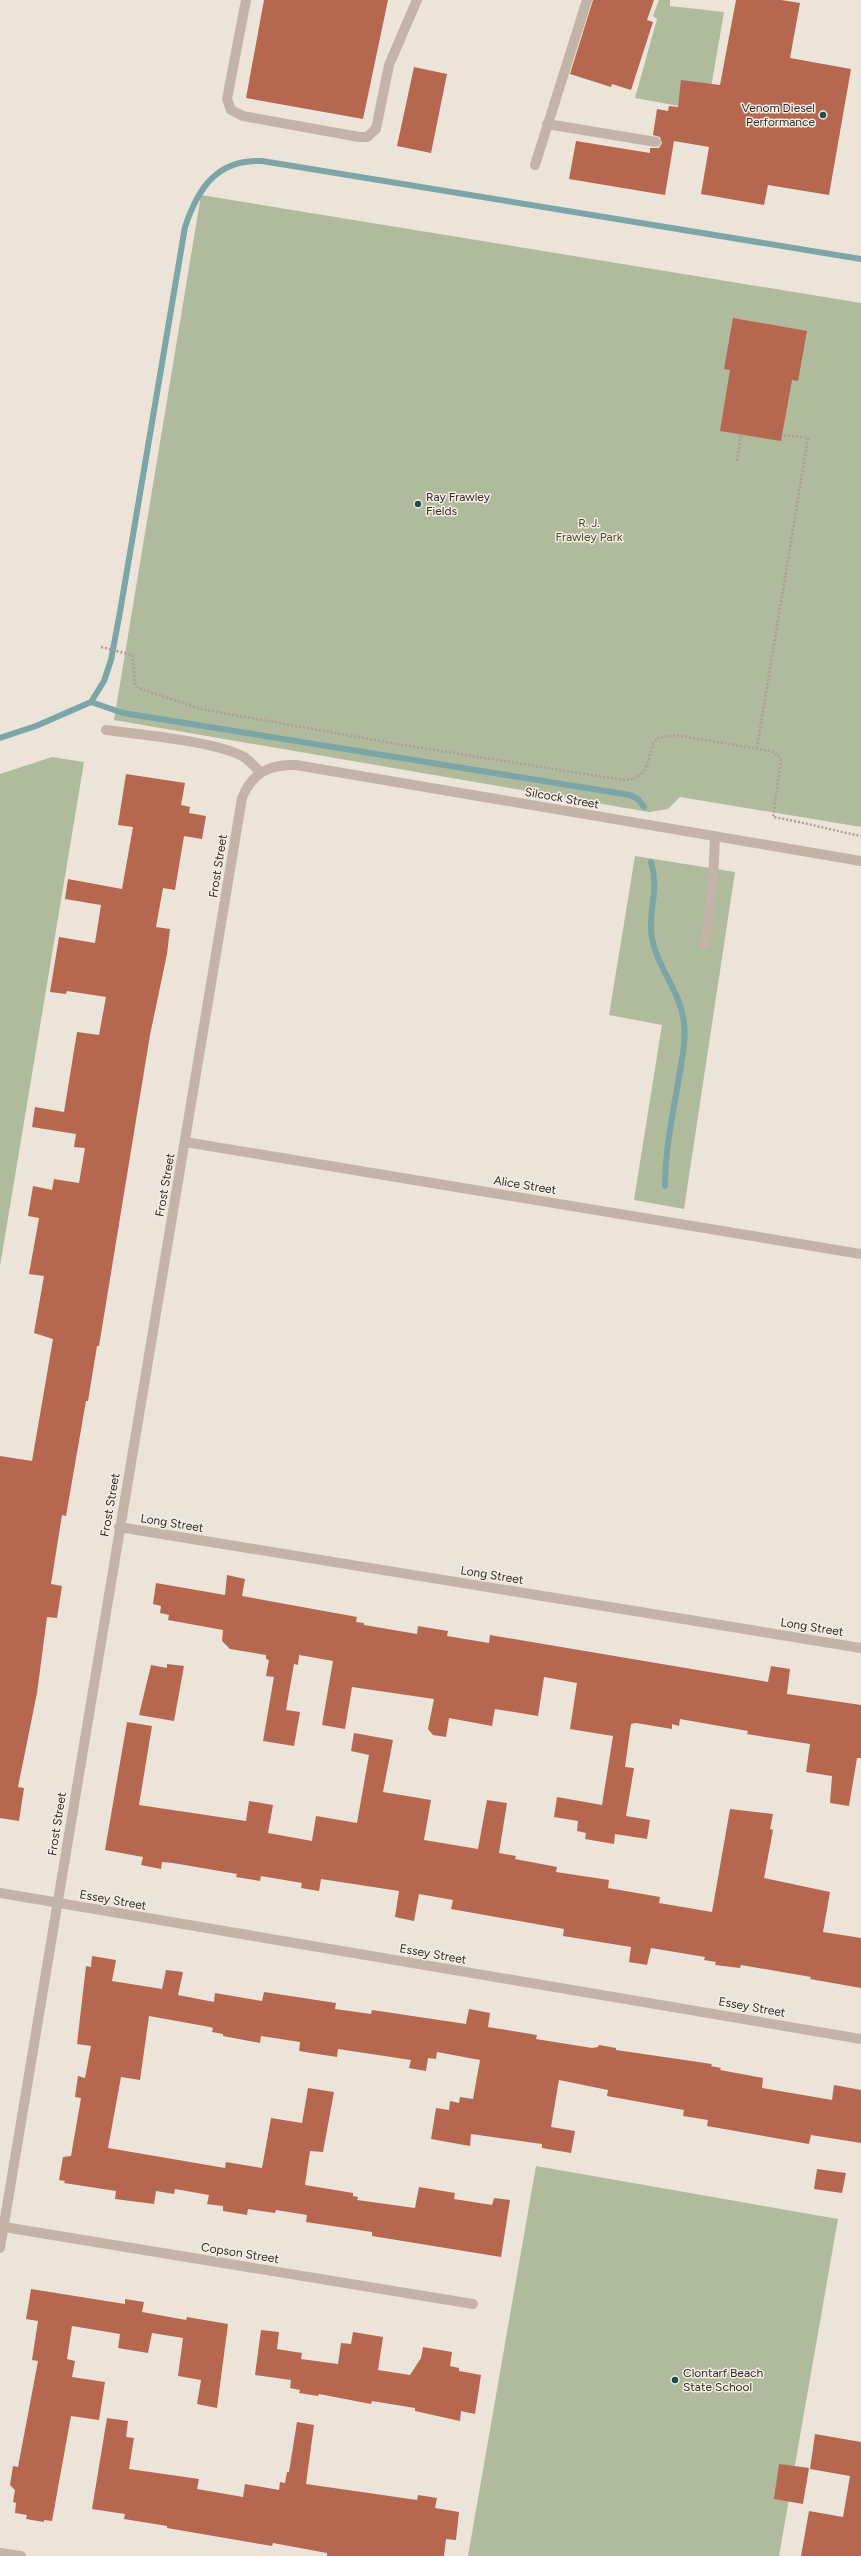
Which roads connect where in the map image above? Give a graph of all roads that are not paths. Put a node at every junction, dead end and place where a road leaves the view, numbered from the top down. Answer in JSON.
{"nodes":[{"id":1,"x":246,"y":0,"type":"edge"},
{"id":2,"x":417,"y":0,"type":"edge"},
{"id":3,"x":587,"y":0,"type":"edge"},
{"id":4,"x":548,"y":124,"type":"junction"},
{"id":5,"x":656,"y":142,"type":"dead end"},
{"id":6,"x":535,"y":165,"type":"dead end"},
{"id":7,"x":106,"y":730,"type":"dead end"},
{"id":8,"x":260,"y":772,"type":"junction"},
{"id":9,"x":715,"y":837,"type":"junction"},
{"id":10,"x":861,"y":861,"type":"edge"},
{"id":11,"x":705,"y":945,"type":"dead end"},
{"id":12,"x":186,"y":1142,"type":"junction"},
{"id":13,"x":861,"y":1254,"type":"edge"},
{"id":14,"x":119,"y":1527,"type":"junction"},
{"id":15,"x":861,"y":1648,"type":"edge"},
{"id":16,"x":0,"y":1893,"type":"edge"},
{"id":17,"x":57,"y":1903,"type":"junction"},
{"id":18,"x":861,"y":2039,"type":"edge"},
{"id":19,"x":4,"y":2227,"type":"junction"},
{"id":20,"x":0,"y":2248,"type":"edge"},
{"id":21,"x":473,"y":2304,"type":"dead end"},
{"id":22,"x":0,"y":2553,"type":"edge"},
{"id":23,"x":21,"y":2556,"type":"edge"}],
"edges":[{"from":1,"to":2,"type":"street"},
{"from":3,"to":4,"type":"street"},
{"from":4,"to":5,"type":"street"},
{"from":4,"to":6,"type":"street"},
{"from":7,"to":8,"type":"street"},
{"from":8,"to":9,"type":"street","name":"Silcock Street"},
{"from":8,"to":12,"type":"street","name":"Frost Street"},
{"from":9,"to":10,"type":"street","name":"Silcock Street"},
{"from":9,"to":11,"type":"street"},
{"from":12,"to":13,"type":"street","name":"Alice Street"},
{"from":12,"to":14,"type":"street","name":"Frost Street"},
{"from":14,"to":15,"type":"street","name":"Long Street"},
{"from":14,"to":17,"type":"street","name":"Frost Street"},
{"from":16,"to":17,"type":"street","name":"Essey Street"},
{"from":17,"to":18,"type":"street","name":"Essey Street"},
{"from":17,"to":19,"type":"street","name":"Frost Street"},
{"from":19,"to":20,"type":"street","name":"Frost Street"},
{"from":19,"to":21,"type":"street","name":"Copson Street"},
{"from":22,"to":23,"type":"street"}]}
